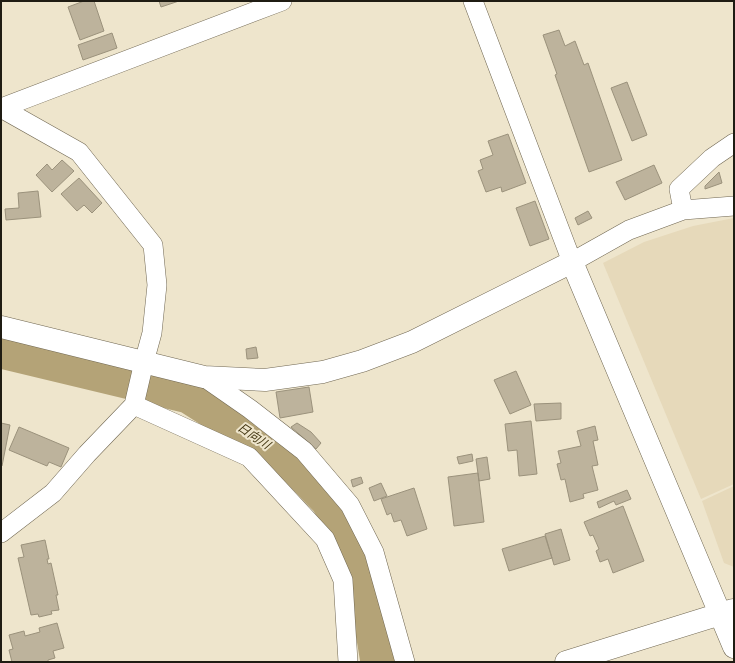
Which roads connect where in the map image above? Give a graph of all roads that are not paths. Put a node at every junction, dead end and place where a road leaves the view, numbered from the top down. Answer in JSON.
{"nodes":[{"id":1,"x":282,"y":1,"type":"edge"},
{"id":2,"x":473,"y":1,"type":"edge"},
{"id":3,"x":1,"y":108,"type":"edge"},
{"id":4,"x":734,"y":143,"type":"edge"},
{"id":5,"x":734,"y":206,"type":"edge"},
{"id":6,"x":683,"y":210,"type":"junction"},
{"id":7,"x":572,"y":262,"type":"junction"},
{"id":8,"x":1,"y":327,"type":"edge"},
{"id":9,"x":144,"y":362,"type":"junction"},
{"id":10,"x":204,"y":378,"type":"junction"},
{"id":11,"x":134,"y":405,"type":"junction"},
{"id":12,"x":1,"y":533,"type":"edge"},
{"id":13,"x":727,"y":612,"type":"edge"},
{"id":14,"x":734,"y":647,"type":"edge"},
{"id":15,"x":348,"y":662,"type":"edge"},
{"id":16,"x":405,"y":662,"type":"edge"},
{"id":17,"x":566,"y":662,"type":"edge"}],
"edges":[{"from":1,"to":3,"type":"street"},
{"from":2,"to":7,"type":"street"},
{"from":3,"to":9,"type":"street"},
{"from":4,"to":6,"type":"street"},
{"from":5,"to":6,"type":"street"},
{"from":6,"to":7,"type":"street"},
{"from":7,"to":10,"type":"street"},
{"from":7,"to":13,"type":"street"},
{"from":8,"to":9,"type":"street"},
{"from":9,"to":10,"type":"street"},
{"from":9,"to":11,"type":"street"},
{"from":10,"to":16,"type":"street"},
{"from":11,"to":12,"type":"street"},
{"from":11,"to":15,"type":"street"},
{"from":13,"to":14,"type":"street"},
{"from":13,"to":17,"type":"street"}]}
